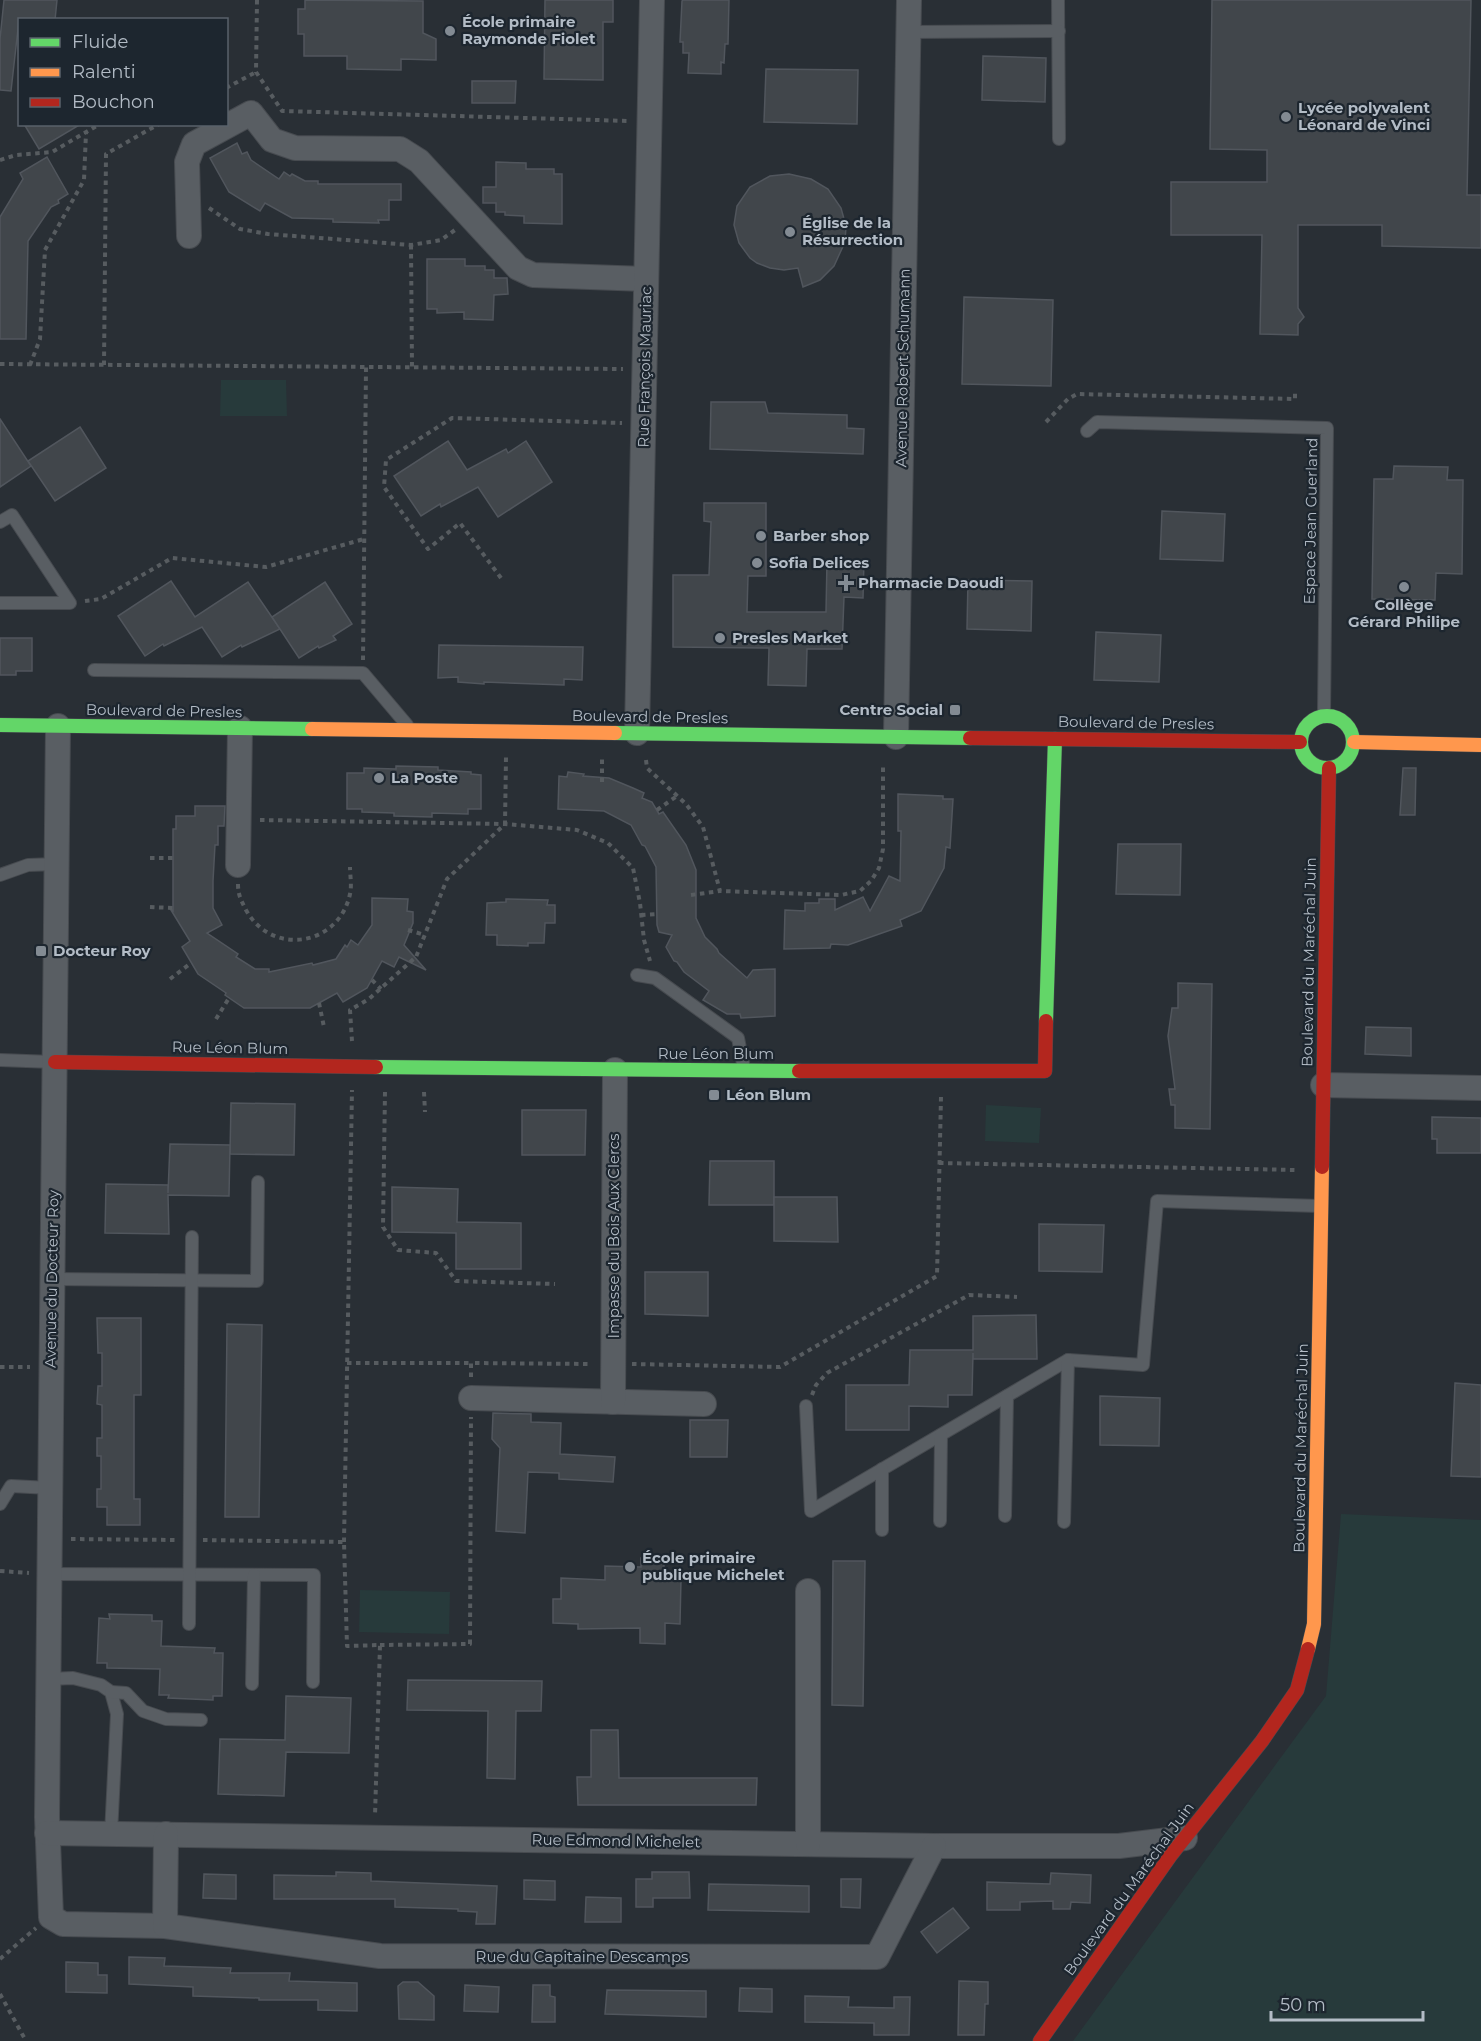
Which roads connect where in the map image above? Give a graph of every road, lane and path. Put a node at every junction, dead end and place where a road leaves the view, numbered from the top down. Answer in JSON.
{"nodes":[{"id":1,"x":257,"y":0,"type":"edge"},
{"id":2,"x":652,"y":0,"type":"edge"},
{"id":3,"x":909,"y":0,"type":"edge"},
{"id":4,"x":1058,"y":0,"type":"edge"},
{"id":5,"x":1059,"y":31,"type":"junction"},
{"id":6,"x":909,"y":32,"type":"junction"},
{"id":7,"x":256,"y":72,"type":"junction"},
{"id":8,"x":228,"y":87,"type":"edge"},
{"id":9,"x":650,"y":122,"type":"junction"},
{"id":10,"x":97,"y":126,"type":"edge"},
{"id":11,"x":155,"y":126,"type":"edge"},
{"id":12,"x":227,"y":126,"type":"edge"},
{"id":13,"x":228,"y":126,"type":"edge"},
{"id":14,"x":86,"y":133,"type":"junction"},
{"id":15,"x":1059,"y":139,"type":"dead end"},
{"id":16,"x":0,"y":160,"type":"edge"},
{"id":17,"x":188,"y":191,"type":"junction"},
{"id":18,"x":471,"y":219,"type":"junction"},
{"id":19,"x":189,"y":236,"type":"dead end"},
{"id":20,"x":411,"y":245,"type":"junction"},
{"id":21,"x":646,"y":279,"type":"junction"},
{"id":22,"x":0,"y":364,"type":"edge"},
{"id":23,"x":30,"y":365,"type":"junction"},
{"id":24,"x":104,"y":365,"type":"junction"},
{"id":25,"x":366,"y":367,"type":"junction"},
{"id":26,"x":412,"y":368,"type":"junction"},
{"id":27,"x":645,"y":370,"type":"junction"},
{"id":28,"x":1295,"y":393,"type":"dead end"},
{"id":29,"x":1046,"y":422,"type":"dead end"},
{"id":30,"x":644,"y":424,"type":"junction"},
{"id":31,"x":1087,"y":431,"type":"dead end"},
{"id":32,"x":0,"y":522,"type":"edge"},
{"id":33,"x":364,"y":539,"type":"junction"},
{"id":34,"x":501,"y":578,"type":"dead end"},
{"id":35,"x":0,"y":603,"type":"edge"},
{"id":36,"x":70,"y":603,"type":"junction"},
{"id":37,"x":94,"y":670,"type":"dead end"},
{"id":38,"x":363,"y":673,"type":"junction"},
{"id":39,"x":1324,"y":715,"type":"junction"},
{"id":40,"x":0,"y":725,"type":"edge"},
{"id":41,"x":58,"y":726,"type":"junction"},
{"id":42,"x":240,"y":728,"type":"junction"},
{"id":43,"x":411,"y":730,"type":"junction"},
{"id":44,"x":896,"y":737,"type":"junction"},
{"id":45,"x":1055,"y":739,"type":"junction"},
{"id":46,"x":1300,"y":742,"type":"junction"},
{"id":47,"x":1354,"y":742,"type":"junction"},
{"id":48,"x":641,"y":744,"type":"junction"},
{"id":49,"x":1481,"y":745,"type":"edge"},
{"id":50,"x":506,"y":752,"type":"dead end"},
{"id":51,"x":883,"y":757,"type":"dead end"},
{"id":52,"x":1329,"y":768,"type":"junction"},
{"id":53,"x":677,"y":796,"type":"junction"},
{"id":54,"x":657,"y":810,"type":"dead end"},
{"id":55,"x":238,"y":819,"type":"junction"},
{"id":56,"x":505,"y":824,"type":"junction"},
{"id":57,"x":150,"y":858,"type":"dead end"},
{"id":58,"x":177,"y":858,"type":"dead end"},
{"id":59,"x":57,"y":864,"type":"junction"},
{"id":60,"x":238,"y":865,"type":"joint"},
{"id":61,"x":350,"y":867,"type":"dead end"},
{"id":62,"x":0,"y":875,"type":"edge"},
{"id":63,"x":720,"y":891,"type":"junction"},
{"id":64,"x":691,"y":895,"type":"dead end"},
{"id":65,"x":150,"y":907,"type":"dead end"},
{"id":66,"x":173,"y":908,"type":"dead end"},
{"id":67,"x":657,"y":914,"type":"dead end"},
{"id":68,"x":641,"y":915,"type":"junction"},
{"id":69,"x":408,"y":930,"type":"dead end"},
{"id":70,"x":425,"y":935,"type":"junction"},
{"id":71,"x":191,"y":963,"type":"dead end"},
{"id":72,"x":637,"y":975,"type":"dead end"},
{"id":73,"x":655,"y":978,"type":"junction"},
{"id":74,"x":170,"y":979,"type":"dead end"},
{"id":75,"x":372,"y":980,"type":"dead end"},
{"id":76,"x":381,"y":988,"type":"junction"},
{"id":77,"x":229,"y":998,"type":"dead end"},
{"id":78,"x":319,"y":1003,"type":"dead end"},
{"id":79,"x":216,"y":1018,"type":"dead end"},
{"id":80,"x":324,"y":1027,"type":"dead end"},
{"id":81,"x":0,"y":1060,"type":"edge"},
{"id":82,"x":55,"y":1062,"type":"junction"},
{"id":83,"x":353,"y":1066,"type":"junction"},
{"id":84,"x":386,"y":1067,"type":"junction"},
{"id":85,"x":615,"y":1070,"type":"junction"},
{"id":86,"x":941,"y":1070,"type":"junction"},
{"id":87,"x":744,"y":1071,"type":"junction"},
{"id":88,"x":1323,"y":1085,"type":"junction"},
{"id":89,"x":1481,"y":1088,"type":"edge"},
{"id":90,"x":939,"y":1163,"type":"junction"},
{"id":91,"x":1322,"y":1171,"type":"junction"},
{"id":92,"x":258,"y":1182,"type":"dead end"},
{"id":93,"x":1322,"y":1206,"type":"junction"},
{"id":94,"x":192,"y":1237,"type":"dead end"},
{"id":95,"x":52,"y":1280,"type":"junction"},
{"id":96,"x":191,"y":1281,"type":"junction"},
{"id":97,"x":555,"y":1284,"type":"dead end"},
{"id":98,"x":1017,"y":1297,"type":"dead end"},
{"id":99,"x":1068,"y":1360,"type":"junction"},
{"id":100,"x":347,"y":1363,"type":"junction"},
{"id":101,"x":471,"y":1363,"type":"junction"},
{"id":102,"x":613,"y":1364,"type":"junction"},
{"id":103,"x":52,"y":1366,"type":"junction"},
{"id":104,"x":0,"y":1367,"type":"edge"},
{"id":105,"x":1007,"y":1396,"type":"junction"},
{"id":106,"x":471,"y":1398,"type":"junction"},
{"id":107,"x":612,"y":1402,"type":"junction"},
{"id":108,"x":704,"y":1404,"type":"dead end"},
{"id":109,"x":806,"y":1406,"type":"joint"},
{"id":110,"x":941,"y":1435,"type":"junction"},
{"id":111,"x":882,"y":1469,"type":"junction"},
{"id":112,"x":5,"y":1485,"type":"edge"},
{"id":113,"x":50,"y":1488,"type":"junction"},
{"id":114,"x":0,"y":1504,"type":"edge"},
{"id":115,"x":1005,"y":1516,"type":"dead end"},
{"id":116,"x":940,"y":1521,"type":"dead end"},
{"id":117,"x":1064,"y":1522,"type":"dead end"},
{"id":118,"x":882,"y":1530,"type":"dead end"},
{"id":119,"x":50,"y":1538,"type":"junction"},
{"id":120,"x":189,"y":1540,"type":"junction"},
{"id":121,"x":344,"y":1542,"type":"junction"},
{"id":122,"x":0,"y":1571,"type":"edge"},
{"id":123,"x":50,"y":1574,"type":"junction"},
{"id":124,"x":189,"y":1575,"type":"junction"},
{"id":125,"x":254,"y":1575,"type":"junction"},
{"id":126,"x":808,"y":1591,"type":"dead end"},
{"id":127,"x":189,"y":1624,"type":"dead end"},
{"id":128,"x":380,"y":1645,"type":"junction"},
{"id":129,"x":49,"y":1679,"type":"junction"},
{"id":130,"x":313,"y":1682,"type":"dead end"},
{"id":131,"x":252,"y":1684,"type":"dead end"},
{"id":132,"x":111,"y":1692,"type":"junction"},
{"id":133,"x":201,"y":1720,"type":"dead end"},
{"id":134,"x":47,"y":1833,"type":"junction"},
{"id":135,"x":111,"y":1834,"type":"junction"},
{"id":136,"x":166,"y":1834,"type":"junction"},
{"id":137,"x":375,"y":1838,"type":"junction"},
{"id":138,"x":1185,"y":1838,"type":"junction"},
{"id":139,"x":808,"y":1844,"type":"junction"},
{"id":140,"x":934,"y":1846,"type":"junction"},
{"id":141,"x":51,"y":1917,"type":"junction"},
{"id":142,"x":165,"y":1926,"type":"junction"},
{"id":143,"x":0,"y":1959,"type":"edge"},
{"id":144,"x":0,"y":1994,"type":"edge"},
{"id":145,"x":26,"y":2041,"type":"edge"},
{"id":146,"x":1040,"y":2041,"type":"edge"}],
"edges":[{"from":1,"to":7,"type":"path"},
{"from":2,"to":9,"type":"street","name":"Rue François Mauriac"},
{"from":3,"to":6,"type":"street","name":"Avenue Robert Schumann"},
{"from":4,"to":5,"type":"lane"},
{"from":5,"to":6,"type":"lane"},
{"from":5,"to":15,"type":"lane"},
{"from":6,"to":44,"type":"street","name":"Avenue Robert Schumann"},
{"from":7,"to":8,"type":"path"},
{"from":7,"to":9,"type":"path"},
{"from":9,"to":21,"type":"street","name":"Rue François Mauriac"},
{"from":10,"to":14,"type":"path"},
{"from":11,"to":24,"type":"path"},
{"from":12,"to":17,"type":"street"},
{"from":13,"to":18,"type":"street"},
{"from":14,"to":16,"type":"path"},
{"from":14,"to":23,"type":"path"},
{"from":17,"to":19,"type":"street"},
{"from":17,"to":20,"type":"path"},
{"from":18,"to":20,"type":"path"},
{"from":18,"to":21,"type":"street"},
{"from":20,"to":26,"type":"path"},
{"from":21,"to":27,"type":"street","name":"Rue François Mauriac"},
{"from":22,"to":23,"type":"path"},
{"from":23,"to":24,"type":"path"},
{"from":24,"to":25,"type":"path"},
{"from":25,"to":26,"type":"path"},
{"from":25,"to":33,"type":"path"},
{"from":26,"to":27,"type":"path"},
{"from":27,"to":30,"type":"street","name":"Rue François Mauriac"},
{"from":28,"to":29,"type":"path"},
{"from":30,"to":34,"type":"path"},
{"from":30,"to":48,"type":"street","name":"Rue François Mauriac"},
{"from":31,"to":39,"type":"lane","name":"Espace Jean Guerland"},
{"from":32,"to":36,"type":"lane"},
{"from":33,"to":36,"type":"path"},
{"from":33,"to":38,"type":"path"},
{"from":35,"to":36,"type":"lane"},
{"from":37,"to":38,"type":"lane"},
{"from":38,"to":43,"type":"lane"},
{"from":39,"to":46,"type":"street"},
{"from":39,"to":47,"type":"street"},
{"from":40,"to":41,"type":"street","name":"Boulevard de Presles"},
{"from":41,"to":42,"type":"street","name":"Boulevard de Presles"},
{"from":41,"to":59,"type":"street","name":"Avenue du Docteur Roy"},
{"from":42,"to":43,"type":"street","name":"Boulevard de Presles"},
{"from":42,"to":55,"type":"street"},
{"from":43,"to":48,"type":"street","name":"Boulevard de Presles"},
{"from":44,"to":45,"type":"street","name":"Boulevard de Presles"},
{"from":44,"to":48,"type":"street","name":"Boulevard de Presles"},
{"from":45,"to":46,"type":"street","name":"Boulevard de Presles"},
{"from":45,"to":86,"type":"street","name":"Rue Léon Blum"},
{"from":46,"to":52,"type":"street"},
{"from":47,"to":49,"type":"street"},
{"from":47,"to":52,"type":"street"},
{"from":48,"to":53,"type":"path"},
{"from":50,"to":56,"type":"path"},
{"from":51,"to":63,"type":"path"},
{"from":52,"to":88,"type":"street","name":"Boulevard du Maréchal Juin"},
{"from":53,"to":54,"type":"path"},
{"from":53,"to":63,"type":"path"},
{"from":55,"to":56,"type":"path"},
{"from":55,"to":60,"type":"street"},
{"from":56,"to":68,"type":"path"},
{"from":56,"to":70,"type":"path"},
{"from":57,"to":58,"type":"path"},
{"from":59,"to":62,"type":"lane"},
{"from":59,"to":82,"type":"street","name":"Avenue du Docteur Roy"},
{"from":60,"to":61,"type":"path"},
{"from":63,"to":64,"type":"path"},
{"from":65,"to":66,"type":"path"},
{"from":67,"to":68,"type":"path"},
{"from":68,"to":73,"type":"path"},
{"from":69,"to":70,"type":"path"},
{"from":70,"to":76,"type":"path"},
{"from":71,"to":74,"type":"path"},
{"from":72,"to":73,"type":"lane"},
{"from":73,"to":87,"type":"lane"},
{"from":75,"to":76,"type":"path"},
{"from":76,"to":83,"type":"path"},
{"from":77,"to":79,"type":"path"},
{"from":78,"to":80,"type":"path"},
{"from":81,"to":82,"type":"lane"},
{"from":82,"to":83,"type":"street","name":"Rue Léon Blum"},
{"from":82,"to":95,"type":"street","name":"Avenue du Docteur Roy"},
{"from":83,"to":84,"type":"street","name":"Rue Léon Blum"},
{"from":83,"to":100,"type":"path"},
{"from":84,"to":85,"type":"street","name":"Rue Léon Blum"},
{"from":84,"to":97,"type":"path"},
{"from":85,"to":87,"type":"street","name":"Rue Léon Blum"},
{"from":85,"to":102,"type":"street","name":"Impasse du Bois Aux Clercs"},
{"from":86,"to":87,"type":"street","name":"Rue Léon Blum"},
{"from":86,"to":90,"type":"path"},
{"from":88,"to":89,"type":"street"},
{"from":88,"to":91,"type":"street","name":"Boulevard du Maréchal Juin"},
{"from":90,"to":91,"type":"path"},
{"from":90,"to":102,"type":"path"},
{"from":91,"to":93,"type":"street","name":"Boulevard du Maréchal Juin"},
{"from":92,"to":96,"type":"lane"},
{"from":93,"to":99,"type":"lane"},
{"from":93,"to":138,"type":"street","name":"Boulevard du Maréchal Juin"},
{"from":94,"to":96,"type":"lane"},
{"from":95,"to":96,"type":"lane"},
{"from":95,"to":103,"type":"street","name":"Avenue du Docteur Roy"},
{"from":96,"to":120,"type":"lane"},
{"from":98,"to":109,"type":"path"},
{"from":99,"to":105,"type":"lane"},
{"from":99,"to":117,"type":"lane"},
{"from":100,"to":101,"type":"path"},
{"from":100,"to":121,"type":"path"},
{"from":101,"to":102,"type":"path"},
{"from":101,"to":106,"type":"path"},
{"from":102,"to":107,"type":"street","name":"Impasse du Bois Aux Clercs"},
{"from":103,"to":104,"type":"path"},
{"from":103,"to":113,"type":"street","name":"Avenue du Docteur Roy"},
{"from":105,"to":110,"type":"lane"},
{"from":105,"to":115,"type":"lane"},
{"from":106,"to":107,"type":"street"},
{"from":106,"to":128,"type":"path"},
{"from":107,"to":108,"type":"street"},
{"from":109,"to":111,"type":"lane"},
{"from":110,"to":111,"type":"lane"},
{"from":110,"to":116,"type":"lane"},
{"from":111,"to":118,"type":"lane"},
{"from":112,"to":113,"type":"lane"},
{"from":112,"to":114,"type":"lane"},
{"from":113,"to":119,"type":"street","name":"Avenue du Docteur Roy"},
{"from":119,"to":120,"type":"path"},
{"from":119,"to":123,"type":"street","name":"Avenue du Docteur Roy"},
{"from":120,"to":121,"type":"path"},
{"from":120,"to":124,"type":"lane"},
{"from":121,"to":128,"type":"path"},
{"from":122,"to":123,"type":"path"},
{"from":123,"to":124,"type":"lane"},
{"from":123,"to":129,"type":"street","name":"Avenue du Docteur Roy"},
{"from":124,"to":125,"type":"lane"},
{"from":124,"to":127,"type":"lane"},
{"from":125,"to":130,"type":"lane"},
{"from":125,"to":131,"type":"lane"},
{"from":126,"to":139,"type":"street"},
{"from":128,"to":137,"type":"path"},
{"from":129,"to":132,"type":"lane"},
{"from":129,"to":134,"type":"street","name":"Avenue du Docteur Roy"},
{"from":132,"to":133,"type":"lane"},
{"from":132,"to":135,"type":"lane"},
{"from":134,"to":135,"type":"street","name":"Rue Edmond Michelet"},
{"from":134,"to":141,"type":"street"},
{"from":135,"to":136,"type":"street","name":"Rue Edmond Michelet"},
{"from":136,"to":137,"type":"street","name":"Rue Edmond Michelet"},
{"from":136,"to":142,"type":"street"},
{"from":137,"to":139,"type":"street","name":"Rue Edmond Michelet"},
{"from":138,"to":140,"type":"street","name":"Rue Edmond Michelet"},
{"from":138,"to":146,"type":"street","name":"Boulevard du Maréchal Juin"},
{"from":139,"to":140,"type":"street","name":"Rue Edmond Michelet"},
{"from":140,"to":142,"type":"street","name":"Rue du Capitaine Descamps"},
{"from":141,"to":142,"type":"street","name":"Rue du Capitaine Descamps"},
{"from":141,"to":143,"type":"path"},
{"from":144,"to":145,"type":"path"}]}
